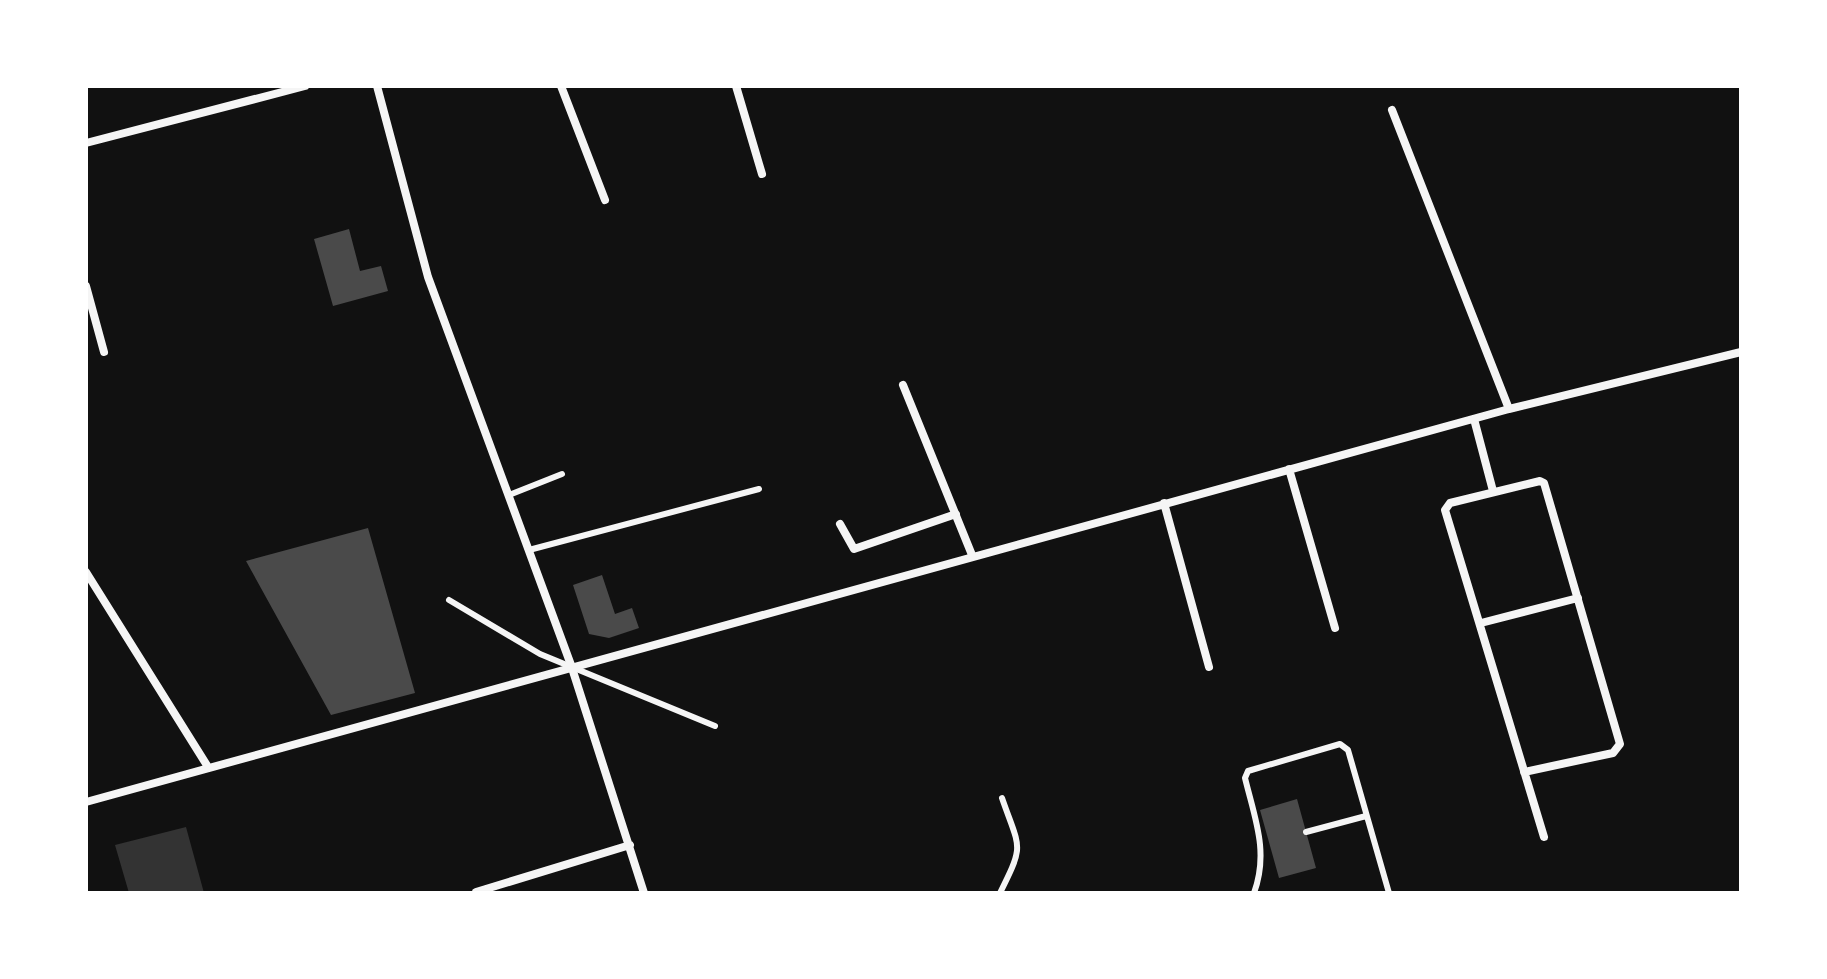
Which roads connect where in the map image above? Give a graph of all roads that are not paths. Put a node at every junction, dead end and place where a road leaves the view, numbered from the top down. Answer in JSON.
{"nodes":[{"id":1,"x":305,"y":86,"type":"edge"},
{"id":2,"x":377,"y":86,"type":"edge"},
{"id":3,"x":561,"y":86,"type":"edge"},
{"id":4,"x":736,"y":86,"type":"edge"},
{"id":5,"x":1392,"y":110,"type":"dead end"},
{"id":6,"x":86,"y":142,"type":"edge"},
{"id":7,"x":762,"y":174,"type":"dead end"},
{"id":8,"x":605,"y":200,"type":"dead end"},
{"id":9,"x":86,"y":286,"type":"edge"},
{"id":10,"x":104,"y":352,"type":"dead end"},
{"id":11,"x":1741,"y":352,"type":"edge"},
{"id":12,"x":903,"y":385,"type":"dead end"},
{"id":13,"x":1509,"y":409,"type":"junction"},
{"id":14,"x":1474,"y":419,"type":"junction"},
{"id":15,"x":1289,"y":469,"type":"junction"},
{"id":16,"x":562,"y":474,"type":"dead end"},
{"id":17,"x":759,"y":489,"type":"dead end"},
{"id":18,"x":1493,"y":491,"type":"junction"},
{"id":19,"x":509,"y":495,"type":"junction"},
{"id":20,"x":1164,"y":503,"type":"junction"},
{"id":21,"x":956,"y":514,"type":"junction"},
{"id":22,"x":840,"y":524,"type":"dead end"},
{"id":23,"x":529,"y":550,"type":"junction"},
{"id":24,"x":972,"y":555,"type":"junction"},
{"id":25,"x":86,"y":572,"type":"edge"},
{"id":26,"x":1578,"y":598,"type":"junction"},
{"id":27,"x":449,"y":600,"type":"dead end"},
{"id":28,"x":1481,"y":623,"type":"junction"},
{"id":29,"x":1335,"y":628,"type":"dead end"},
{"id":30,"x":571,"y":665,"type":"junction"},
{"id":31,"x":1209,"y":667,"type":"dead end"},
{"id":32,"x":715,"y":726,"type":"dead end"},
{"id":33,"x":208,"y":767,"type":"junction"},
{"id":34,"x":1524,"y":772,"type":"junction"},
{"id":35,"x":1002,"y":798,"type":"dead end"},
{"id":36,"x":86,"y":802,"type":"edge"},
{"id":37,"x":1366,"y":816,"type":"junction"},
{"id":38,"x":1306,"y":832,"type":"dead end"},
{"id":39,"x":1544,"y":837,"type":"dead end"},
{"id":40,"x":630,"y":845,"type":"junction"},
{"id":41,"x":476,"y":892,"type":"edge"},
{"id":42,"x":644,"y":893,"type":"edge"},
{"id":43,"x":1000,"y":893,"type":"edge"},
{"id":44,"x":1254,"y":893,"type":"edge"},
{"id":45,"x":1389,"y":893,"type":"edge"}],
"edges":[{"from":1,"to":6,"type":"street"},
{"from":2,"to":19,"type":"street"},
{"from":3,"to":8,"type":"street"},
{"from":4,"to":7,"type":"street"},
{"from":5,"to":13,"type":"street"},
{"from":9,"to":10,"type":"street"},
{"from":11,"to":13,"type":"street"},
{"from":12,"to":21,"type":"street"},
{"from":13,"to":14,"type":"street"},
{"from":14,"to":15,"type":"street"},
{"from":14,"to":18,"type":"street"},
{"from":15,"to":20,"type":"street"},
{"from":15,"to":29,"type":"street"},
{"from":16,"to":19,"type":"lane"},
{"from":17,"to":23,"type":"lane"},
{"from":18,"to":26,"type":"street"},
{"from":18,"to":28,"type":"street"},
{"from":19,"to":23,"type":"street"},
{"from":20,"to":24,"type":"street"},
{"from":20,"to":31,"type":"street"},
{"from":21,"to":22,"type":"street"},
{"from":21,"to":24,"type":"street"},
{"from":23,"to":30,"type":"street"},
{"from":24,"to":30,"type":"street"},
{"from":25,"to":33,"type":"street"},
{"from":26,"to":28,"type":"street"},
{"from":26,"to":34,"type":"street"},
{"from":27,"to":30,"type":"lane"},
{"from":28,"to":34,"type":"street"},
{"from":30,"to":32,"type":"lane"},
{"from":30,"to":33,"type":"street"},
{"from":30,"to":40,"type":"street"},
{"from":33,"to":36,"type":"street"},
{"from":34,"to":39,"type":"street"},
{"from":35,"to":43,"type":"lane"},
{"from":37,"to":38,"type":"lane"},
{"from":37,"to":44,"type":"lane"},
{"from":37,"to":45,"type":"lane"},
{"from":40,"to":41,"type":"street"},
{"from":40,"to":42,"type":"street"}]}
